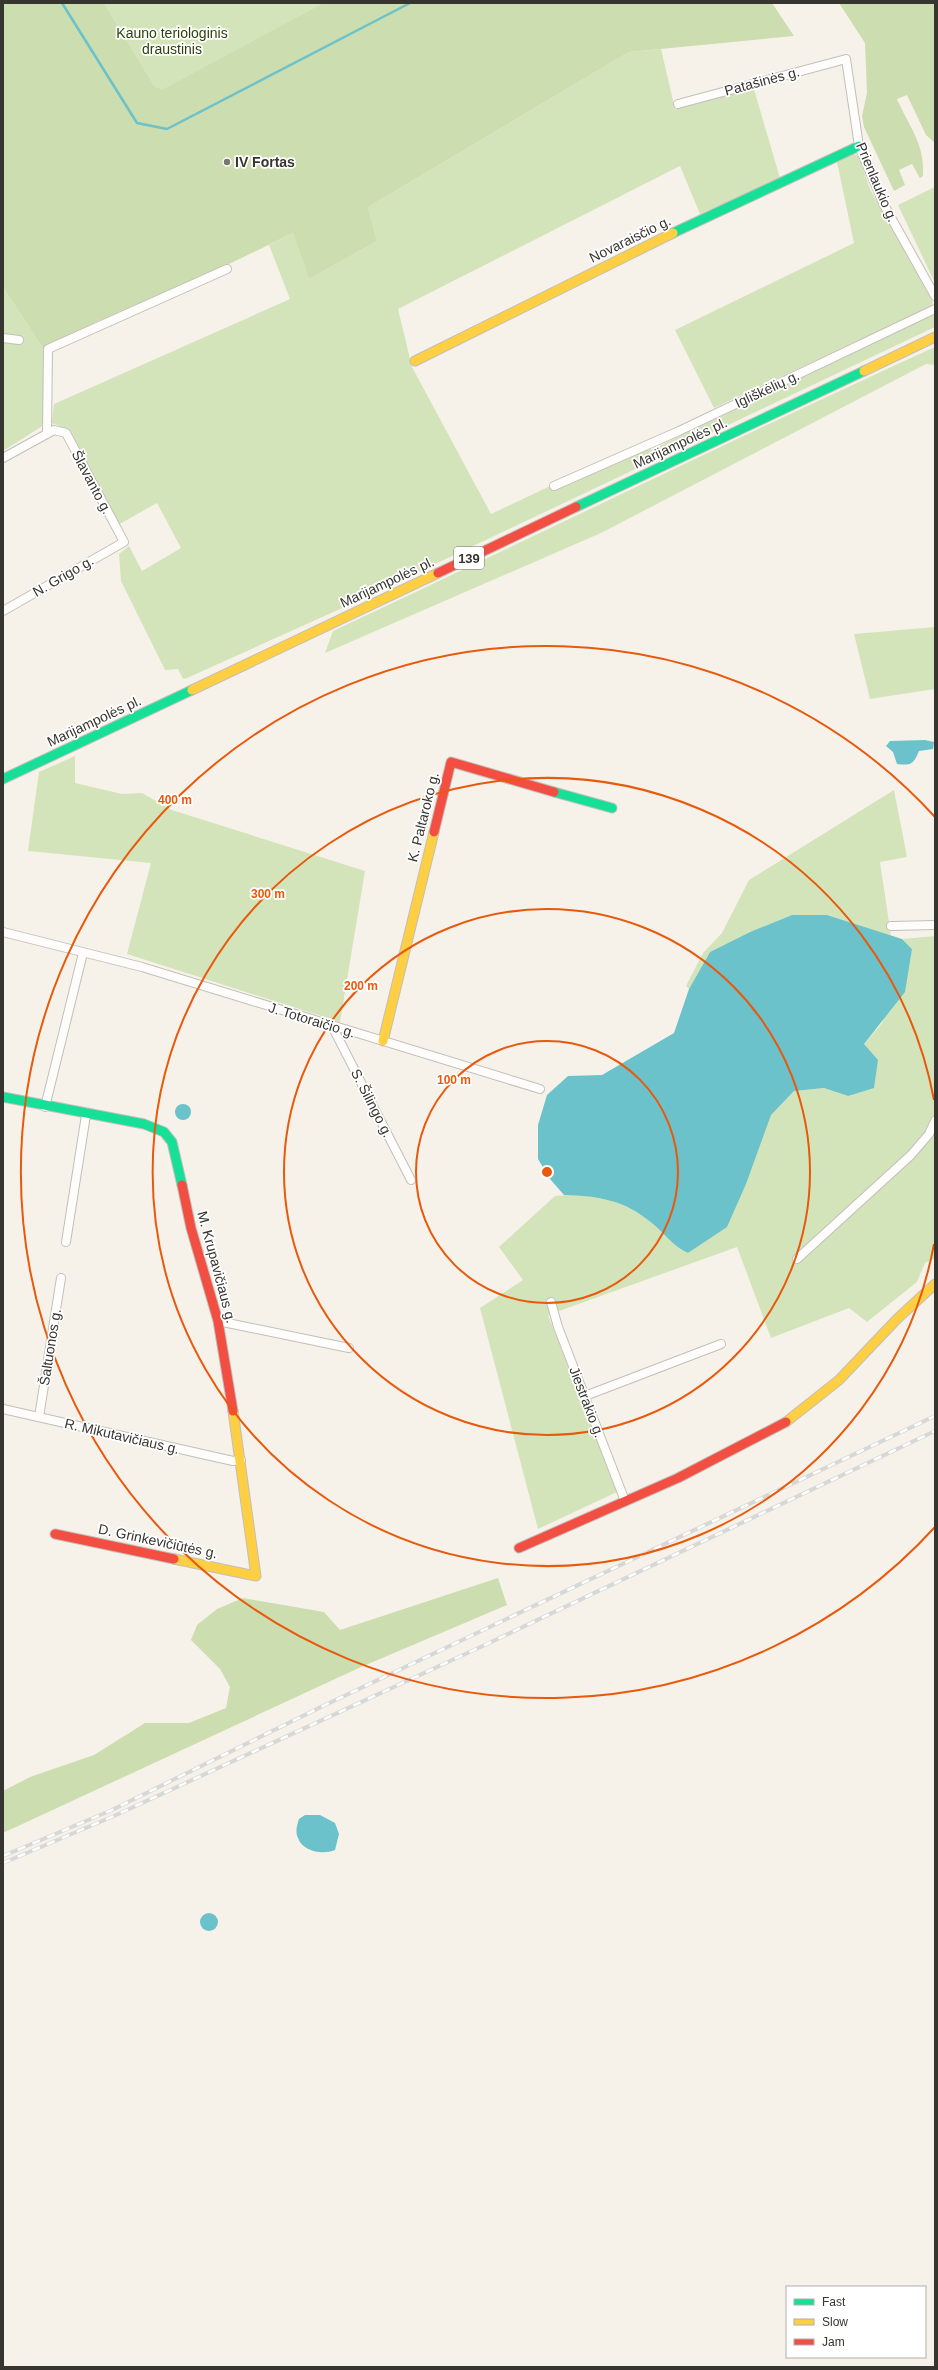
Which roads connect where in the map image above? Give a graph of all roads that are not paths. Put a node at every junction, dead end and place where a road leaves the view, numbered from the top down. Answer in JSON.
{"nodes":[{"id":1,"x":846,"y":59,"type":"joint"},
{"id":2,"x":678,"y":104,"type":"dead end"},
{"id":3,"x":859,"y":146,"type":"junction"},
{"id":4,"x":226,"y":269,"type":"dead end"},
{"id":5,"x":935,"y":296,"type":"edge"},
{"id":6,"x":935,"y":309,"type":"edge"},
{"id":7,"x":935,"y":337,"type":"edge"},
{"id":8,"x":3,"y":338,"type":"edge"},
{"id":9,"x":19,"y":340,"type":"dead end"},
{"id":10,"x":415,"y":361,"type":"dead end"},
{"id":11,"x":51,"y":432,"type":"junction"},
{"id":12,"x":3,"y":458,"type":"edge"},
{"id":13,"x":554,"y":486,"type":"dead end"},
{"id":14,"x":124,"y":542,"type":"joint"},
{"id":15,"x":3,"y":611,"type":"edge"},
{"id":16,"x":3,"y":779,"type":"edge"},
{"id":17,"x":612,"y":808,"type":"dead end"},
{"id":18,"x":935,"y":924,"type":"edge"},
{"id":19,"x":891,"y":926,"type":"dead end"},
{"id":20,"x":3,"y":932,"type":"edge"},
{"id":21,"x":83,"y":953,"type":"junction"},
{"id":22,"x":332,"y":1026,"type":"junction"},
{"id":23,"x":383,"y":1041,"type":"junction"},
{"id":24,"x":540,"y":1089,"type":"dead end"},
{"id":25,"x":3,"y":1097,"type":"edge"},
{"id":26,"x":45,"y":1106,"type":"junction"},
{"id":27,"x":86,"y":1115,"type":"junction"},
{"id":28,"x":935,"y":1121,"type":"edge"},
{"id":29,"x":411,"y":1180,"type":"dead end"},
{"id":30,"x":66,"y":1242,"type":"dead end"},
{"id":31,"x":797,"y":1259,"type":"dead end"},
{"id":32,"x":61,"y":1278,"type":"dead end"},
{"id":33,"x":935,"y":1284,"type":"edge"},
{"id":34,"x":551,"y":1302,"type":"dead end"},
{"id":35,"x":218,"y":1321,"type":"junction"},
{"id":36,"x":720,"y":1344,"type":"dead end"},
{"id":37,"x":348,"y":1348,"type":"dead end"},
{"id":38,"x":585,"y":1396,"type":"junction"},
{"id":39,"x":3,"y":1410,"type":"edge"},
{"id":40,"x":39,"y":1417,"type":"junction"},
{"id":41,"x":241,"y":1460,"type":"junction"},
{"id":42,"x":625,"y":1501,"type":"junction"},
{"id":43,"x":54,"y":1534,"type":"dead end"},
{"id":44,"x":519,"y":1548,"type":"dead end"},
{"id":45,"x":256,"y":1576,"type":"joint"}],
"edges":[{"from":1,"to":2,"type":"street","name":"Patašinės g."},
{"from":1,"to":3,"type":"street","name":"Prienlaukio g."},
{"from":3,"to":5,"type":"street","name":"Prienlaukio g."},
{"from":3,"to":10,"type":"street","name":"Novaraisčio g."},
{"from":4,"to":11,"type":"street"},
{"from":6,"to":13,"type":"street","name":"Igliškėlių g."},
{"from":7,"to":16,"type":"street","name":"Marijampolės pl.","number":"139"},
{"from":8,"to":9,"type":"street"},
{"from":11,"to":12,"type":"street"},
{"from":11,"to":14,"type":"street","name":"Šlavanto g."},
{"from":14,"to":15,"type":"street","name":"N. Grigo g."},
{"from":17,"to":23,"type":"street","name":"K. Paltaroko g."},
{"from":18,"to":19,"type":"street"},
{"from":20,"to":21,"type":"street","name":"J. Totoraičio g."},
{"from":21,"to":22,"type":"street","name":"J. Totoraičio g."},
{"from":21,"to":26,"type":"street"},
{"from":22,"to":23,"type":"street","name":"J. Totoraičio g."},
{"from":22,"to":29,"type":"street","name":"S. Šilingo g."},
{"from":23,"to":24,"type":"street","name":"J. Totoraičio g."},
{"from":25,"to":26,"type":"street","name":"M. Krupavičiaus g."},
{"from":26,"to":27,"type":"street","name":"M. Krupavičiaus g."},
{"from":27,"to":30,"type":"street"},
{"from":27,"to":35,"type":"street","name":"M. Krupavičiaus g."},
{"from":28,"to":31,"type":"street"},
{"from":32,"to":40,"type":"street","name":"Šaltuonos g."},
{"from":33,"to":42,"type":"street"},
{"from":34,"to":38,"type":"street","name":"Jiestrakio g."},
{"from":35,"to":37,"type":"street"},
{"from":35,"to":41,"type":"street","name":"M. Krupavičiaus g."},
{"from":36,"to":38,"type":"street"},
{"from":38,"to":42,"type":"street","name":"Jiestrakio g."},
{"from":39,"to":40,"type":"street","name":"R. Mikutavičiaus g."},
{"from":40,"to":41,"type":"street","name":"R. Mikutavičiaus g."},
{"from":41,"to":45,"type":"street","name":"M. Krupavičiaus g."},
{"from":42,"to":44,"type":"street"},
{"from":43,"to":45,"type":"street","name":"D. Grinkevičiūtės g."}]}
